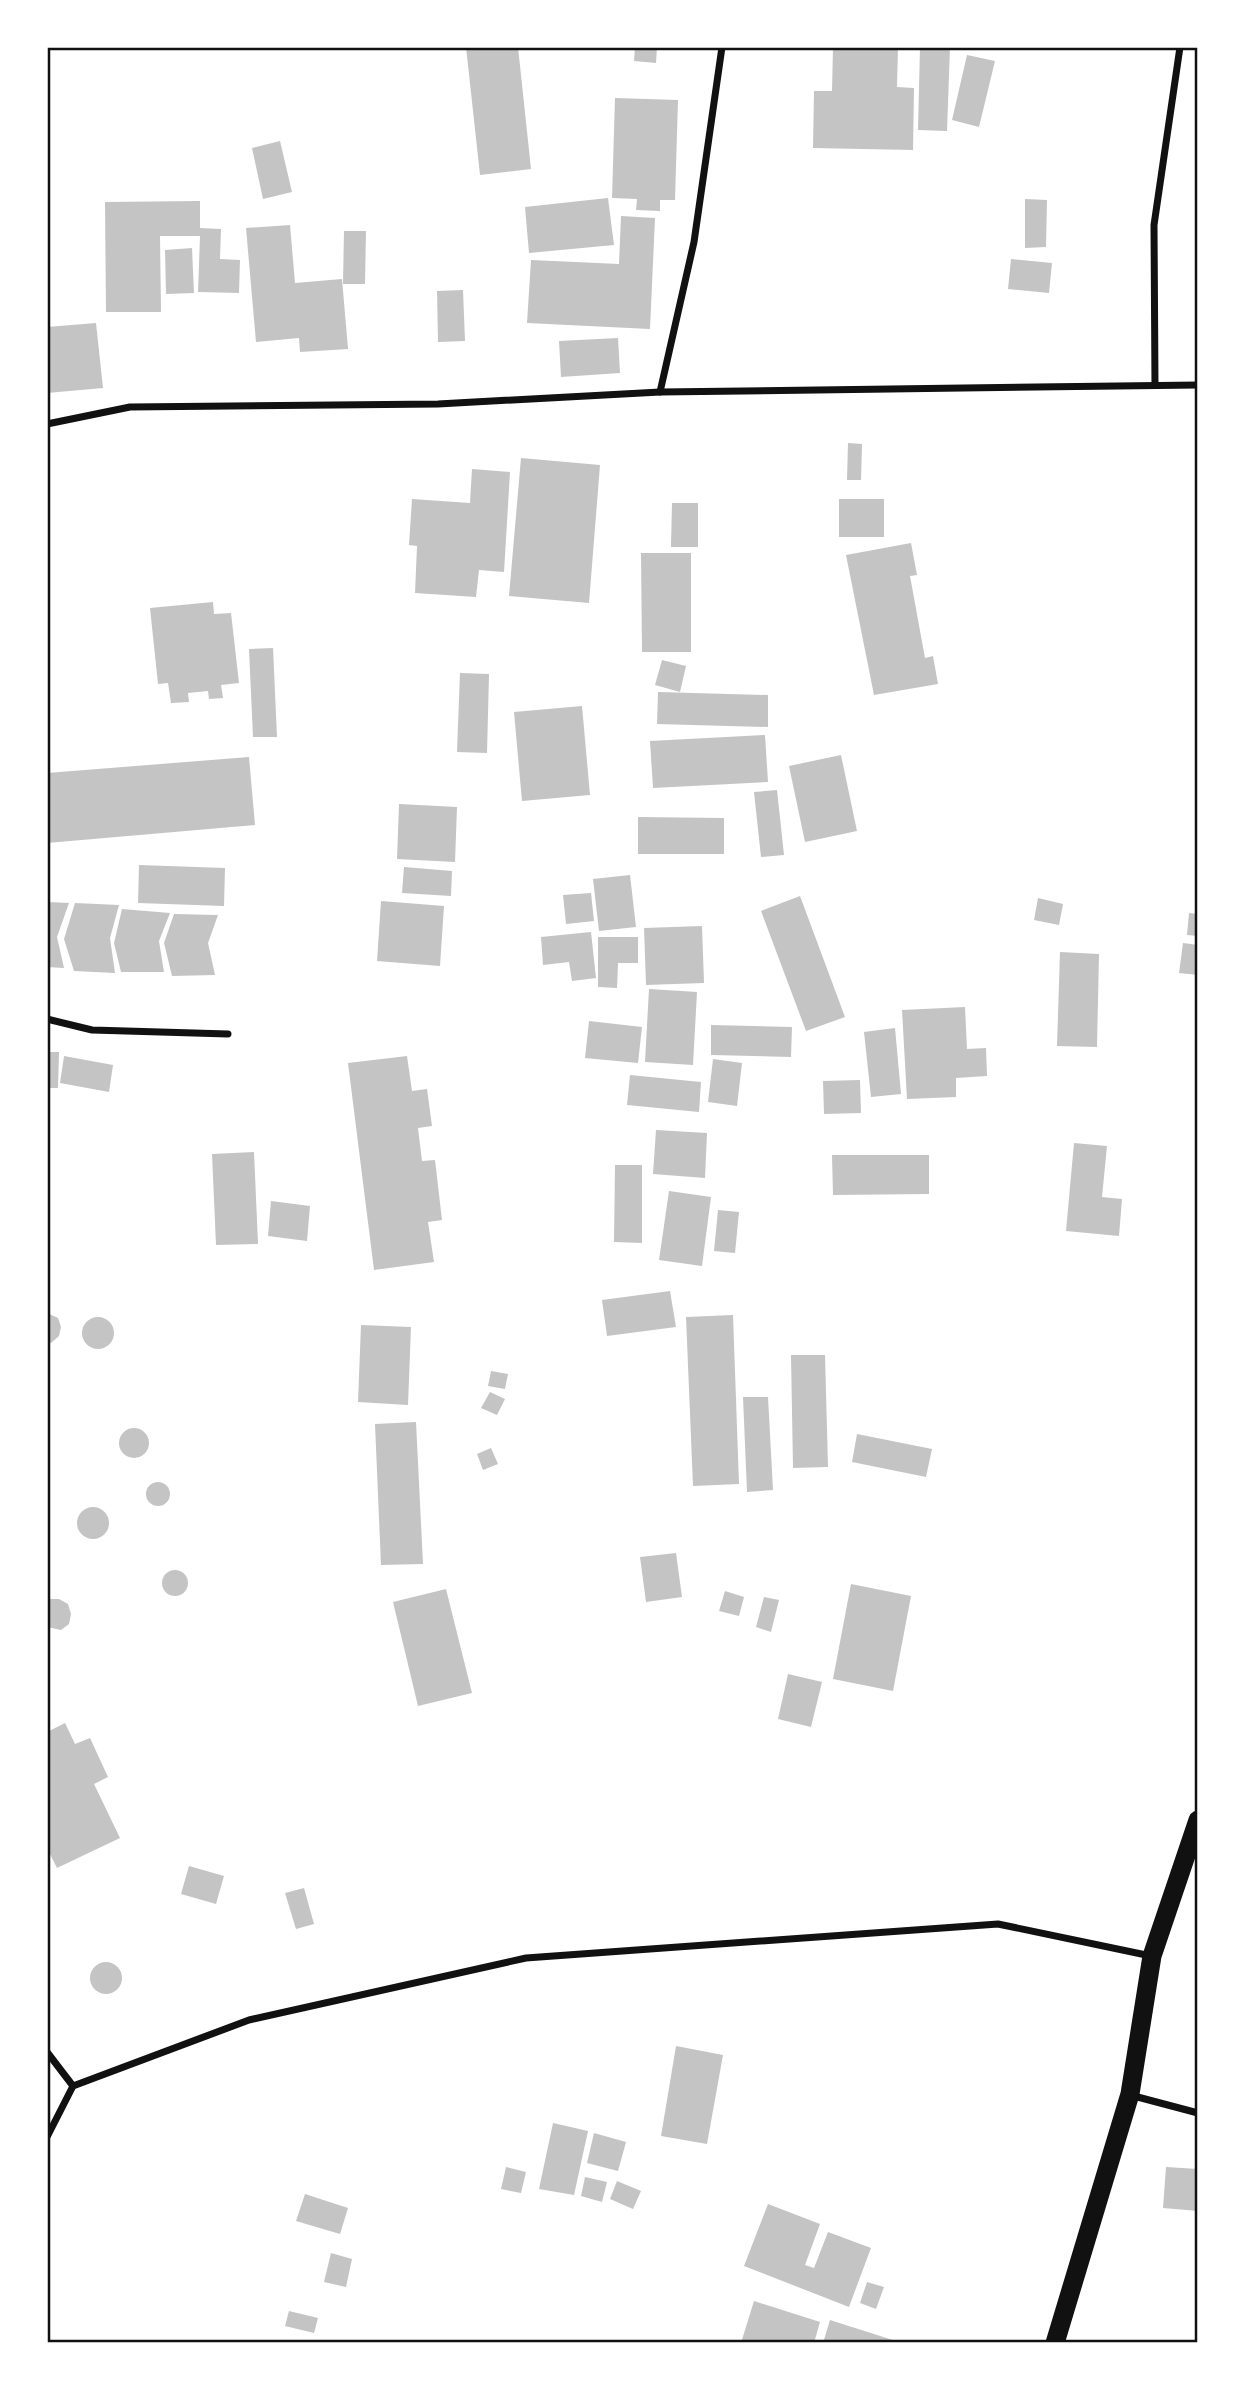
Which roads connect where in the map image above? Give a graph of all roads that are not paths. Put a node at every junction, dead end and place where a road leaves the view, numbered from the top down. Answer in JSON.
{"nodes":[{"id":1,"x":722,"y":47,"type":"edge"},
{"id":2,"x":1180,"y":47,"type":"edge"},
{"id":3,"x":1155,"y":385,"type":"junction"},
{"id":4,"x":1198,"y":385,"type":"edge"},
{"id":5,"x":660,"y":392,"type":"junction"},
{"id":6,"x":47,"y":424,"type":"edge"},
{"id":7,"x":47,"y":1019,"type":"edge"},
{"id":8,"x":228,"y":1034,"type":"dead end"},
{"id":9,"x":1198,"y":1821,"type":"edge"},
{"id":10,"x":1152,"y":1956,"type":"junction"},
{"id":11,"x":47,"y":2052,"type":"edge"},
{"id":12,"x":73,"y":2086,"type":"junction"},
{"id":13,"x":1130,"y":2094,"type":"junction"},
{"id":14,"x":1198,"y":2113,"type":"edge"},
{"id":15,"x":47,"y":2137,"type":"edge"},
{"id":16,"x":1055,"y":2343,"type":"edge"}],
"edges":[{"from":1,"to":5,"type":"street"},
{"from":2,"to":3,"type":"street"},
{"from":3,"to":4,"type":"street"},
{"from":3,"to":5,"type":"street"},
{"from":5,"to":6,"type":"street"},
{"from":7,"to":8,"type":"street"},
{"from":9,"to":10,"type":"highway"},
{"from":10,"to":12,"type":"street"},
{"from":10,"to":13,"type":"highway"},
{"from":11,"to":12,"type":"street"},
{"from":12,"to":15,"type":"street"},
{"from":13,"to":14,"type":"street"},
{"from":13,"to":16,"type":"highway"}]}
